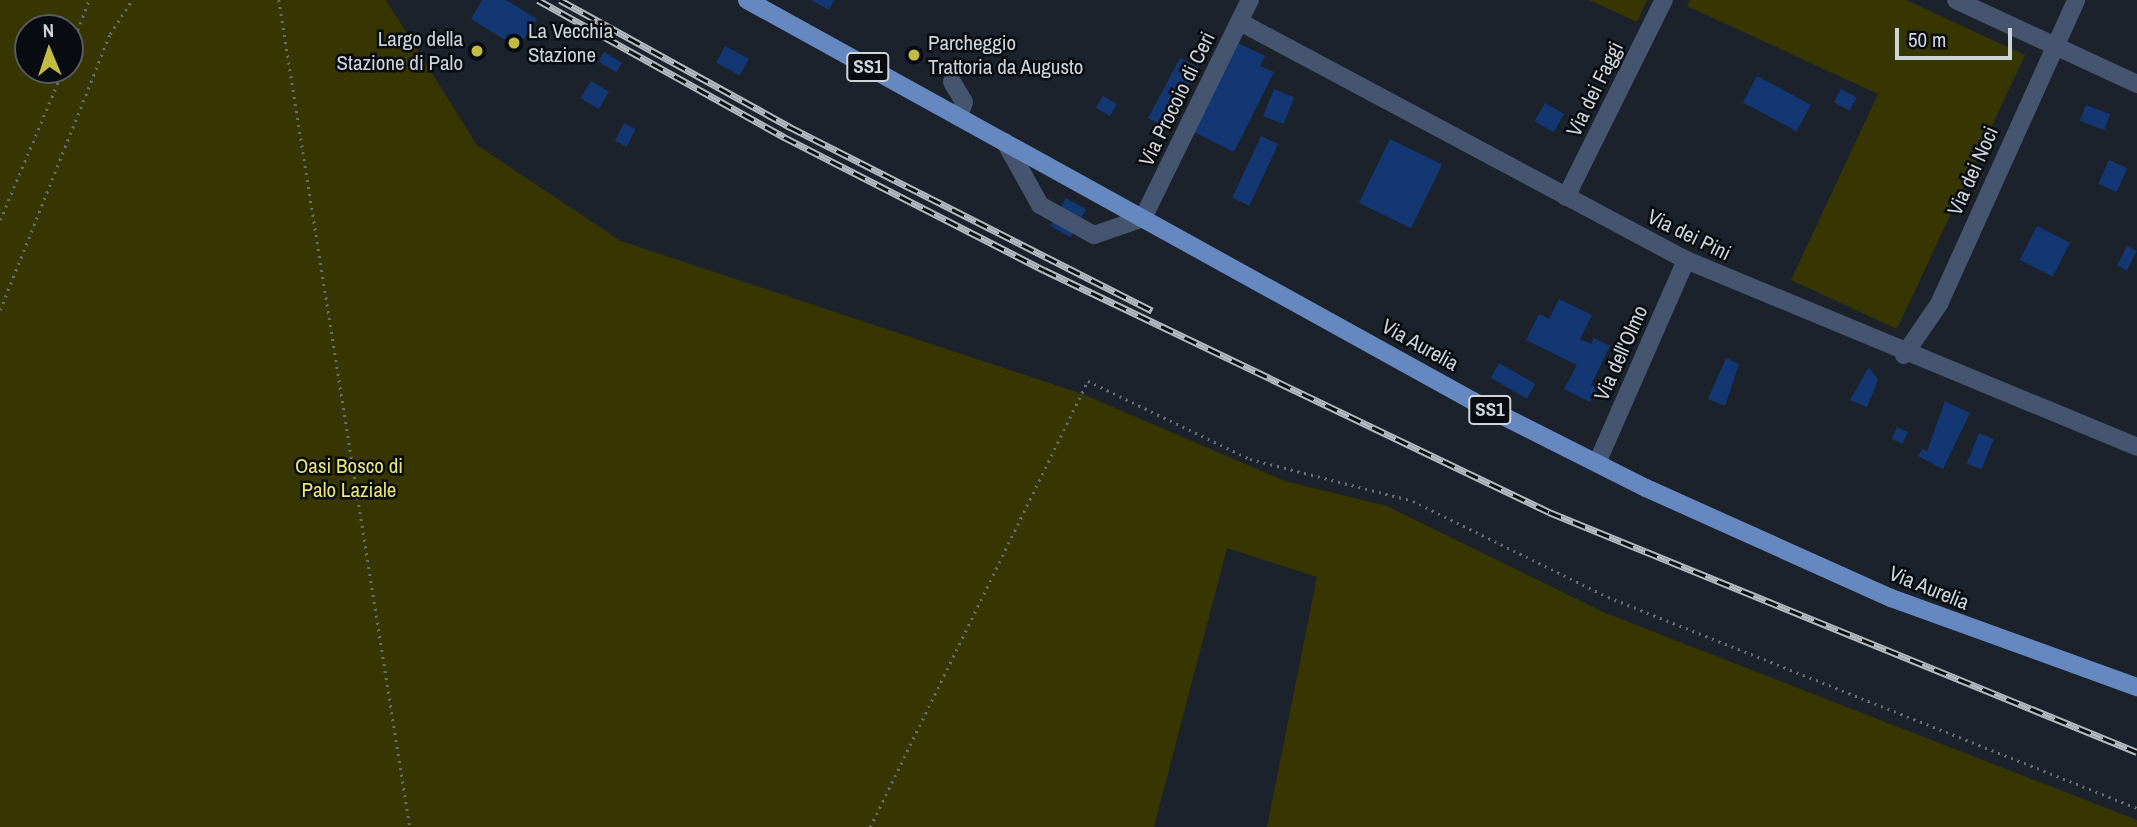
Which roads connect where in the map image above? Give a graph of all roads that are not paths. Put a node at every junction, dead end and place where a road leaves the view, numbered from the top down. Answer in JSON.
{"nodes":[{"id":1,"x":736,"y":0,"type":"edge"},
{"id":2,"x":747,"y":0,"type":"edge"},
{"id":3,"x":1250,"y":0,"type":"edge"},
{"id":4,"x":1664,"y":0,"type":"edge"},
{"id":5,"x":1956,"y":0,"type":"edge"},
{"id":6,"x":2076,"y":0,"type":"edge"},
{"id":7,"x":777,"y":17,"type":"junction"},
{"id":8,"x":1240,"y":22,"type":"junction"},
{"id":9,"x":2055,"y":45,"type":"junction"},
{"id":10,"x":952,"y":82,"type":"dead end"},
{"id":11,"x":2137,"y":84,"type":"edge"},
{"id":12,"x":959,"y":117,"type":"junction"},
{"id":13,"x":1005,"y":142,"type":"junction"},
{"id":14,"x":1566,"y":197,"type":"junction"},
{"id":15,"x":1143,"y":218,"type":"junction"},
{"id":16,"x":1686,"y":260,"type":"junction"},
{"id":17,"x":1904,"y":355,"type":"junction"},
{"id":18,"x":2137,"y":447,"type":"edge"},
{"id":19,"x":1597,"y":463,"type":"junction"},
{"id":20,"x":2137,"y":687,"type":"edge"}],
"edges":[{"from":1,"to":7,"type":"main road"},
{"from":2,"to":7,"type":"main road","name":"Via Aurelia","number":"SS1"},
{"from":3,"to":8,"type":"street","name":"Via Procoio di Ceri"},
{"from":4,"to":14,"type":"street","name":"Via dei Faggi"},
{"from":5,"to":9,"type":"street"},
{"from":6,"to":9,"type":"street","name":"Via dei Noci"},
{"from":7,"to":12,"type":"main road","name":"Via Aurelia","number":"SS1"},
{"from":8,"to":14,"type":"street","name":"Via dei Pini"},
{"from":8,"to":15,"type":"street","name":"Via Procoio di Ceri"},
{"from":9,"to":11,"type":"street"},
{"from":9,"to":17,"type":"street","name":"Via dei Noci"},
{"from":10,"to":12,"type":"street"},
{"from":12,"to":13,"type":"main road","name":"Via Aurelia","number":"SS1"},
{"from":13,"to":15,"type":"main road","name":"Via Aurelia","number":"SS1"},
{"from":13,"to":15,"type":"street"},
{"from":14,"to":16,"type":"street","name":"Via dei Pini"},
{"from":15,"to":19,"type":"main road","name":"Via Aurelia","number":"SS1"},
{"from":16,"to":17,"type":"street","name":"Via dei Pini"},
{"from":16,"to":19,"type":"street","name":"Via dell'Olmo"},
{"from":17,"to":18,"type":"street","name":"Via dei Pini"},
{"from":19,"to":20,"type":"main road","name":"Via Aurelia","number":"SS1"}]}
